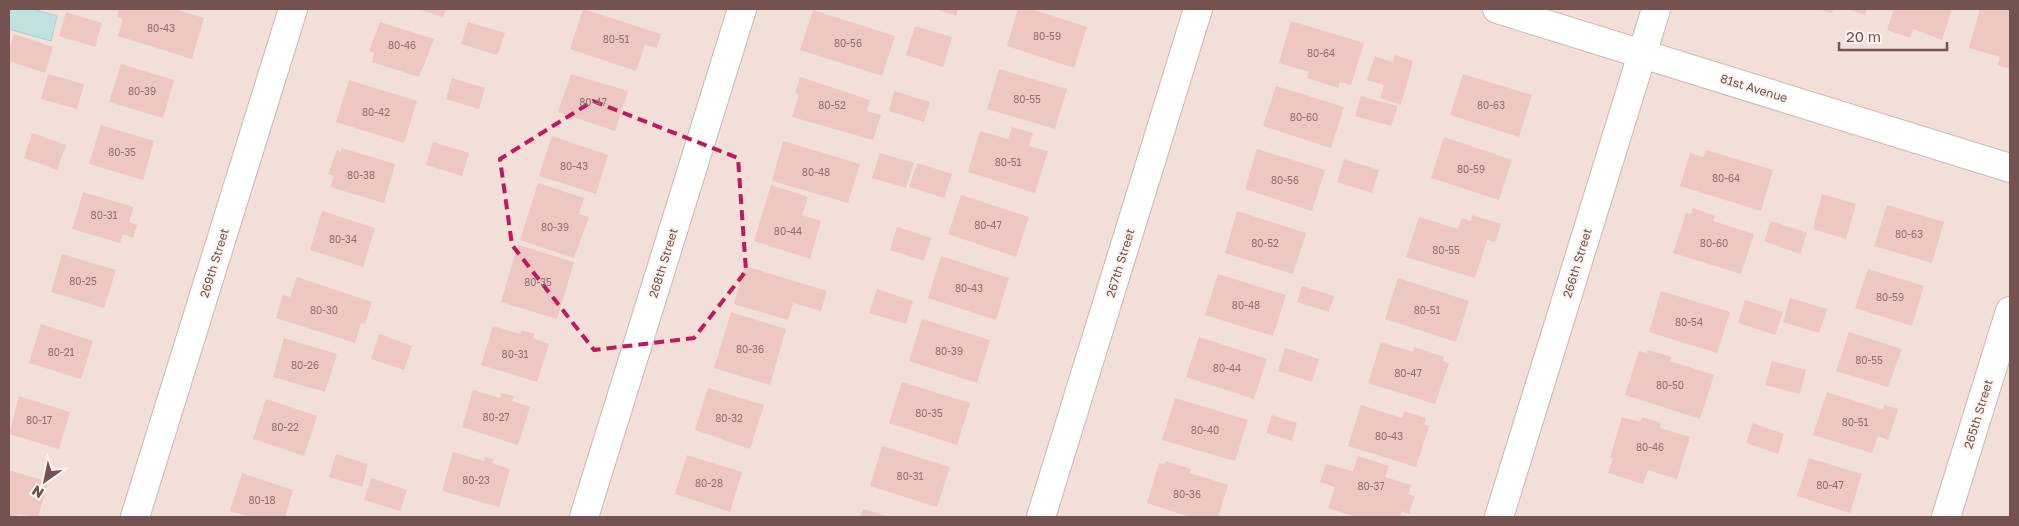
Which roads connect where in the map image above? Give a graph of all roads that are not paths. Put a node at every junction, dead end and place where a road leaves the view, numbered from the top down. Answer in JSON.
{"nodes":[{"id":1,"x":293,"y":9,"type":"edge"},
{"id":2,"x":742,"y":9,"type":"edge"},
{"id":3,"x":1198,"y":9,"type":"edge"},
{"id":4,"x":1497,"y":9,"type":"edge"},
{"id":5,"x":1656,"y":9,"type":"edge"},
{"id":6,"x":1642,"y":54,"type":"junction"},
{"id":7,"x":2010,"y":168,"type":"edge"},
{"id":8,"x":2010,"y":311,"type":"edge"},
{"id":9,"x":135,"y":517,"type":"edge"},
{"id":10,"x":584,"y":517,"type":"edge"},
{"id":11,"x":1041,"y":517,"type":"edge"},
{"id":12,"x":1499,"y":517,"type":"edge"},
{"id":13,"x":1946,"y":517,"type":"edge"}],
"edges":[{"from":1,"to":9,"type":"street","name":"269th Street"},
{"from":2,"to":10,"type":"street","name":"268th Street"},
{"from":3,"to":11,"type":"street","name":"267th Street"},
{"from":4,"to":6,"type":"street","name":"81st Avenue"},
{"from":5,"to":6,"type":"street","name":"266th Street"},
{"from":6,"to":7,"type":"street","name":"81st Avenue"},
{"from":6,"to":12,"type":"street","name":"266th Street"},
{"from":8,"to":13,"type":"street","name":"265th Street"}]}
